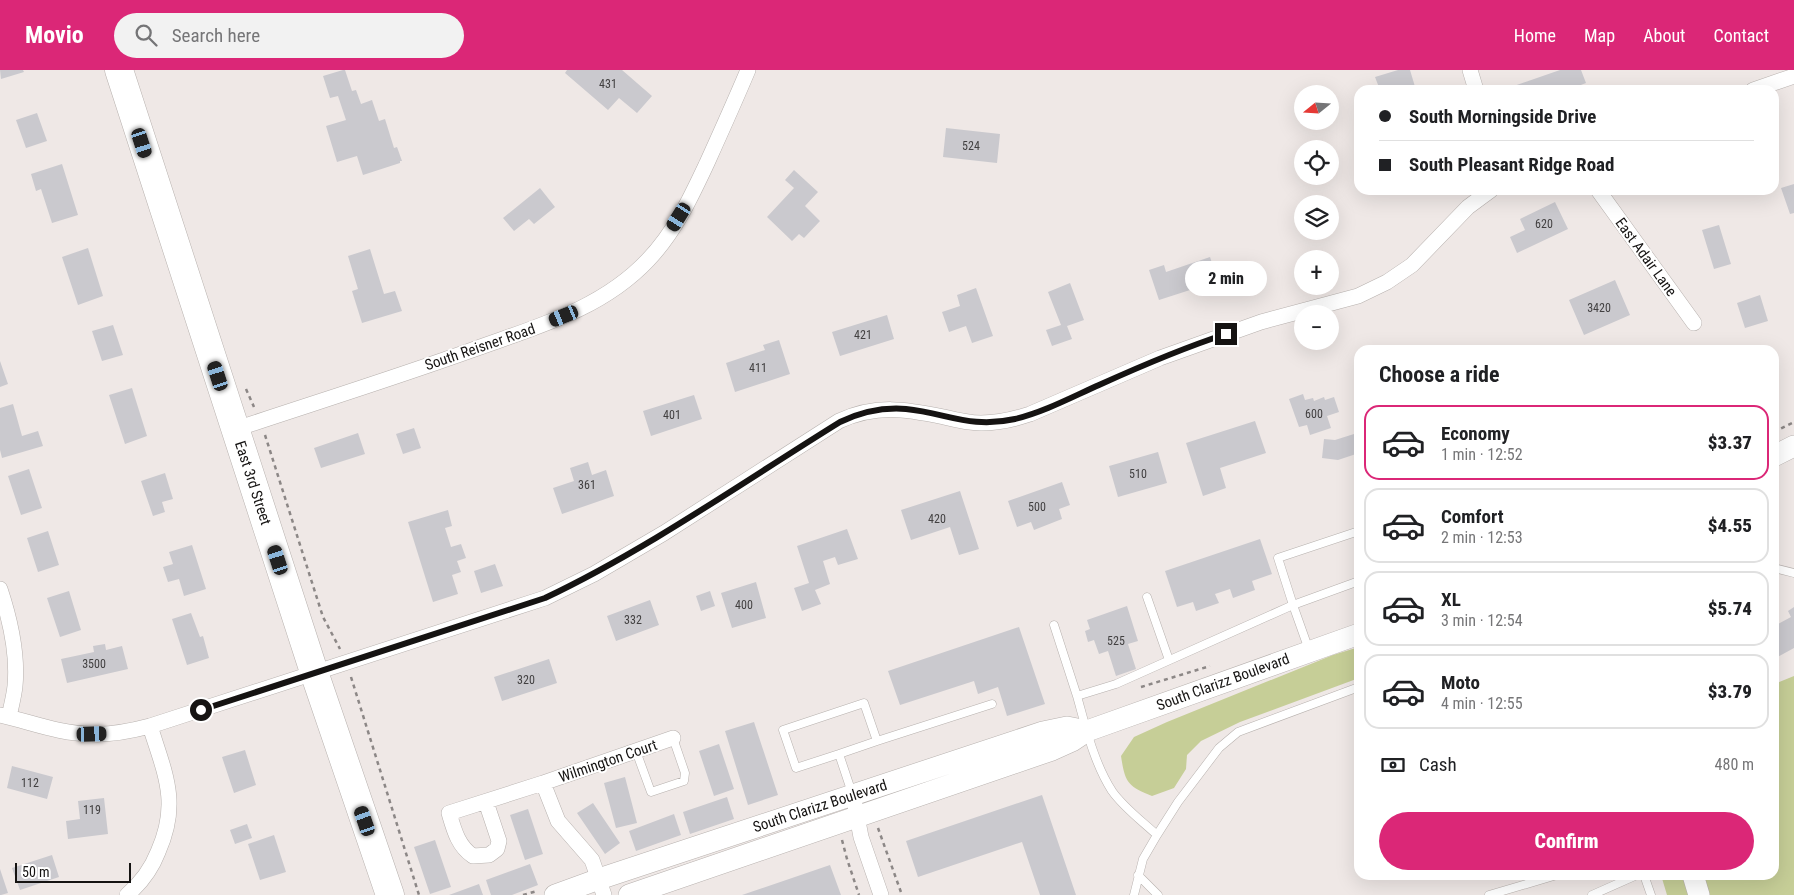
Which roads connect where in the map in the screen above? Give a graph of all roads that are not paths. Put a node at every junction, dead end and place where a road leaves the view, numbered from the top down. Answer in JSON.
{"nodes":[{"id":1,"x":119,"y":70,"type":"edge"},
{"id":2,"x":748,"y":70,"type":"edge"},
{"id":3,"x":1470,"y":70,"type":"edge"},
{"id":4,"x":1794,"y":76,"type":"edge"},
{"id":5,"x":1474,"y":85,"type":"edge"},
{"id":6,"x":1768,"y":85,"type":"edge"},
{"id":7,"x":1484,"y":195,"type":"edge"},
{"id":8,"x":1602,"y":195,"type":"edge"},
{"id":9,"x":1694,"y":323,"type":"dead end"},
{"id":10,"x":248,"y":425,"type":"junction"},
{"id":11,"x":1794,"y":446,"type":"edge"},
{"id":12,"x":1779,"y":454,"type":"edge"},
{"id":13,"x":1354,"y":533,"type":"edge"},
{"id":14,"x":1779,"y":569,"type":"edge"},
{"id":15,"x":1794,"y":572,"type":"edge"},
{"id":16,"x":1354,"y":583,"type":"edge"},
{"id":17,"x":0,"y":589,"type":"edge"},
{"id":18,"x":1147,"y":597,"type":"dead end"},
{"id":19,"x":1293,"y":605,"type":"junction"},
{"id":20,"x":1054,"y":625,"type":"dead end"},
{"id":21,"x":1354,"y":636,"type":"edge"},
{"id":22,"x":1309,"y":651,"type":"junction"},
{"id":23,"x":1169,"y":660,"type":"junction"},
{"id":24,"x":314,"y":672,"type":"junction"},
{"id":25,"x":1354,"y":689,"type":"edge"},
{"id":26,"x":1077,"y":696,"type":"junction"},
{"id":27,"x":992,"y":704,"type":"dead end"},
{"id":28,"x":5,"y":716,"type":"edge"},
{"id":29,"x":150,"y":726,"type":"junction"},
{"id":30,"x":1087,"y":731,"type":"junction"},
{"id":31,"x":673,"y":738,"type":"joint"},
{"id":32,"x":877,"y":741,"type":"junction"},
{"id":33,"x":636,"y":751,"type":"junction"},
{"id":34,"x":839,"y":754,"type":"junction"},
{"id":35,"x":543,"y":783,"type":"junction"},
{"id":36,"x":853,"y":795,"type":"junction"},
{"id":37,"x":486,"y":802,"type":"dead end"},
{"id":38,"x":856,"y":818,"type":"junction"},
{"id":39,"x":1157,"y":834,"type":"junction"},
{"id":40,"x":1138,"y":875,"type":"junction"},
{"id":41,"x":1540,"y":880,"type":"edge"},
{"id":42,"x":1626,"y":880,"type":"edge"},
{"id":43,"x":1646,"y":880,"type":"edge"},
{"id":44,"x":1694,"y":880,"type":"edge"},
{"id":45,"x":601,"y":887,"type":"edge"},
{"id":46,"x":127,"y":895,"type":"edge"},
{"id":47,"x":390,"y":895,"type":"edge"},
{"id":48,"x":555,"y":895,"type":"edge"},
{"id":49,"x":629,"y":895,"type":"edge"},
{"id":50,"x":881,"y":895,"type":"edge"},
{"id":51,"x":1134,"y":895,"type":"edge"},
{"id":52,"x":1158,"y":895,"type":"edge"},
{"id":53,"x":1489,"y":895,"type":"edge"},
{"id":54,"x":1592,"y":895,"type":"edge"},
{"id":55,"x":1651,"y":895,"type":"edge"},
{"id":56,"x":1699,"y":895,"type":"edge"}],
"edges":[{"from":1,"to":10,"type":"highway","name":"East 3rd Street"},
{"from":2,"to":10,"type":"street","name":"South Reisner Road"},
{"from":3,"to":5,"type":"street"},
{"from":4,"to":6,"type":"street"},
{"from":7,"to":24,"type":"street"},
{"from":8,"to":9,"type":"street","name":"East Adair Lane"},
{"from":10,"to":24,"type":"highway","name":"East 3rd Street"},
{"from":11,"to":12,"type":"street"},
{"from":13,"to":19,"type":"lane"},
{"from":14,"to":15,"type":"lane"},
{"from":16,"to":19,"type":"lane"},
{"from":17,"to":28,"type":"street"},
{"from":18,"to":23,"type":"lane"},
{"from":19,"to":22,"type":"lane"},
{"from":19,"to":23,"type":"lane"},
{"from":20,"to":26,"type":"lane"},
{"from":21,"to":22,"type":"street","name":"South Clarizz Boulevard"},
{"from":22,"to":30,"type":"street","name":"South Clarizz Boulevard"},
{"from":23,"to":26,"type":"lane"},
{"from":24,"to":29,"type":"street"},
{"from":24,"to":47,"type":"highway","name":"East 3rd Street"},
{"from":25,"to":39,"type":"lane"},
{"from":26,"to":30,"type":"lane"},
{"from":27,"to":32,"type":"lane"},
{"from":28,"to":29,"type":"street"},
{"from":29,"to":46,"type":"street"},
{"from":30,"to":36,"type":"street","name":"South Clarizz Boulevard"},
{"from":30,"to":38,"type":"street","name":"South Clarizz Boulevard"},
{"from":30,"to":39,"type":"lane"},
{"from":31,"to":33,"type":"street","name":"Wilmington Court"},
{"from":31,"to":33,"type":"lane"},
{"from":32,"to":34,"type":"lane"},
{"from":32,"to":34,"type":"lane"},
{"from":33,"to":35,"type":"street","name":"Wilmington Court"},
{"from":34,"to":36,"type":"lane"},
{"from":35,"to":37,"type":"street","name":"Wilmington Court"},
{"from":35,"to":45,"type":"street","name":"Wilmington Court"},
{"from":36,"to":38,"type":"street"},
{"from":36,"to":45,"type":"street","name":"South Clarizz Boulevard"},
{"from":38,"to":49,"type":"street","name":"South Clarizz Boulevard"},
{"from":38,"to":50,"type":"street"},
{"from":39,"to":40,"type":"lane"},
{"from":40,"to":51,"type":"lane"},
{"from":40,"to":52,"type":"lane"},
{"from":41,"to":53,"type":"lane"},
{"from":42,"to":54,"type":"lane"},
{"from":43,"to":55,"type":"lane"},
{"from":44,"to":56,"type":"street"},
{"from":45,"to":48,"type":"street","name":"South Clarizz Boulevard"}]}
